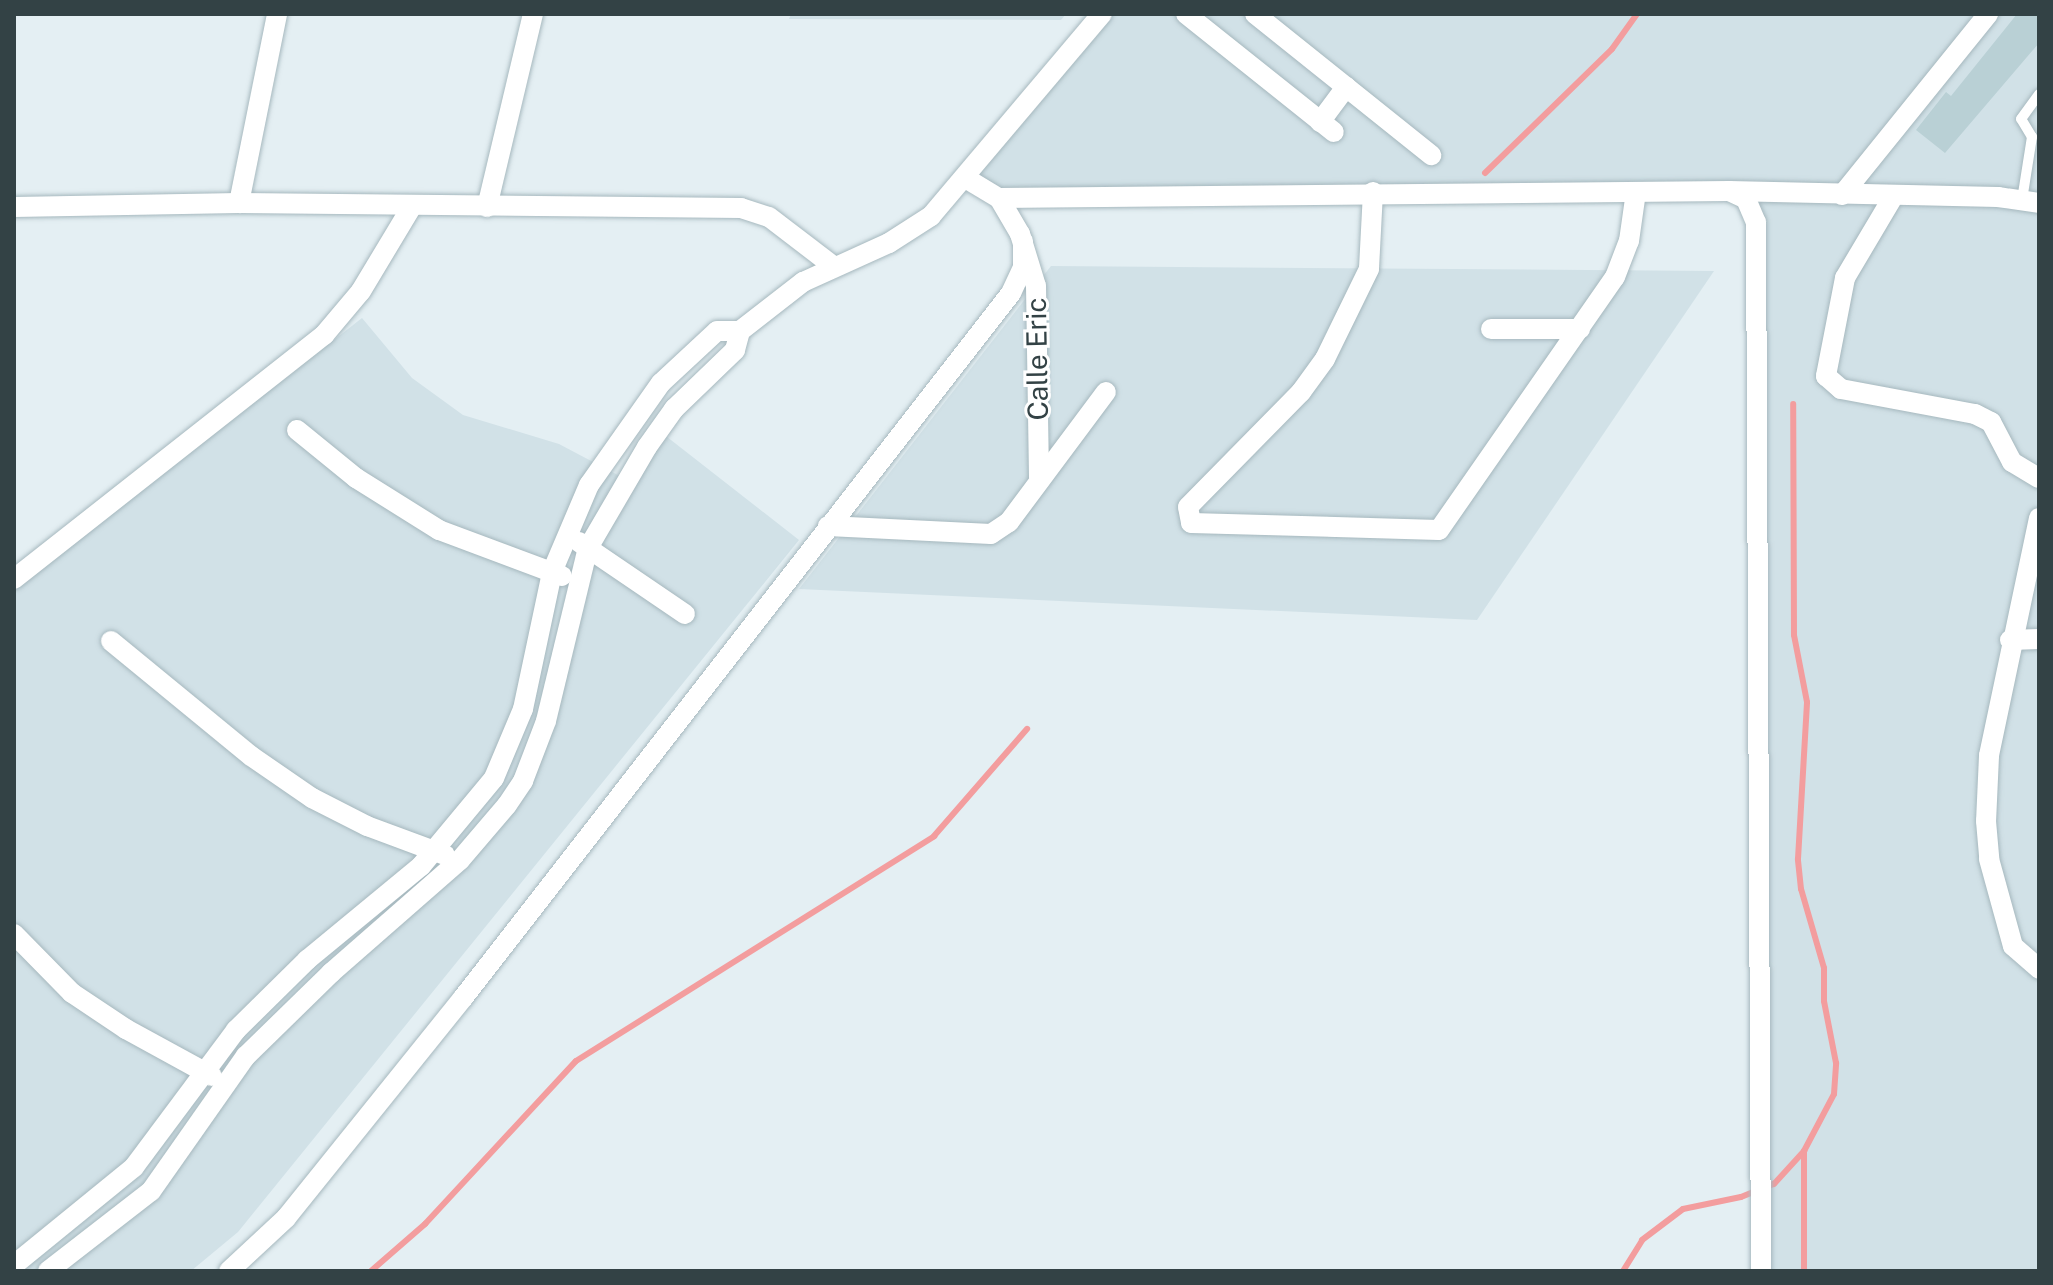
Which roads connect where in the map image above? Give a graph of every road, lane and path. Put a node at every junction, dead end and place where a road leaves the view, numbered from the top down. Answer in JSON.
{"nodes":[{"id":1,"x":277,"y":14,"type":"edge"},
{"id":2,"x":533,"y":14,"type":"edge"},
{"id":3,"x":1102,"y":14,"type":"edge"},
{"id":4,"x":1186,"y":14,"type":"edge"},
{"id":5,"x":1255,"y":14,"type":"edge"},
{"id":6,"x":1988,"y":14,"type":"edge"},
{"id":7,"x":1346,"y":87,"type":"junction"},
{"id":8,"x":2039,"y":94,"type":"edge"},
{"id":9,"x":2036,"y":137,"type":"edge"},
{"id":10,"x":1431,"y":155,"type":"dead end"},
{"id":11,"x":967,"y":179,"type":"junction"},
{"id":12,"x":1729,"y":191,"type":"junction"},
{"id":13,"x":1373,"y":192,"type":"junction"},
{"id":14,"x":1636,"y":192,"type":"junction"},
{"id":15,"x":1842,"y":195,"type":"junction"},
{"id":16,"x":1893,"y":197,"type":"junction"},
{"id":17,"x":999,"y":198,"type":"junction"},
{"id":18,"x":2031,"y":202,"type":"edge"},
{"id":19,"x":239,"y":203,"type":"junction"},
{"id":20,"x":412,"y":206,"type":"junction"},
{"id":21,"x":14,"y":207,"type":"edge"},
{"id":22,"x":487,"y":207,"type":"junction"},
{"id":23,"x":1023,"y":241,"type":"junction"},
{"id":24,"x":833,"y":266,"type":"junction"},
{"id":25,"x":1491,"y":329,"type":"dead end"},
{"id":26,"x":1580,"y":329,"type":"junction"},
{"id":27,"x":740,"y":331,"type":"junction"},
{"id":28,"x":1106,"y":392,"type":"dead end"},
{"id":29,"x":297,"y":430,"type":"dead end"},
{"id":30,"x":2039,"y":478,"type":"edge"},
{"id":31,"x":1039,"y":481,"type":"junction"},
{"id":32,"x":2039,"y":518,"type":"edge"},
{"id":33,"x":828,"y":526,"type":"junction"},
{"id":34,"x":565,"y":534,"type":"junction"},
{"id":35,"x":588,"y":548,"type":"junction"},
{"id":36,"x":552,"y":572,"type":"junction"},
{"id":37,"x":14,"y":579,"type":"edge"},
{"id":38,"x":577,"y":581,"type":"junction"},
{"id":39,"x":685,"y":614,"type":"dead end"},
{"id":40,"x":2039,"y":639,"type":"edge"},
{"id":41,"x":2010,"y":640,"type":"junction"},
{"id":42,"x":111,"y":641,"type":"dead end"},
{"id":43,"x":434,"y":851,"type":"junction"},
{"id":44,"x":460,"y":860,"type":"junction"},
{"id":45,"x":14,"y":934,"type":"edge"},
{"id":46,"x":2039,"y":969,"type":"edge"},
{"id":47,"x":202,"y":1071,"type":"junction"},
{"id":48,"x":226,"y":1084,"type":"junction"},
{"id":49,"x":14,"y":1265,"type":"edge"},
{"id":50,"x":48,"y":1271,"type":"edge"},
{"id":51,"x":229,"y":1271,"type":"edge"},
{"id":52,"x":1761,"y":1271,"type":"edge"}],
"edges":[{"from":1,"to":19,"type":"street"},
{"from":2,"to":22,"type":"street"},
{"from":3,"to":11,"type":"street"},
{"from":4,"to":7,"type":"street"},
{"from":5,"to":7,"type":"street"},
{"from":6,"to":15,"type":"street"},
{"from":7,"to":10,"type":"street"},
{"from":8,"to":9,"type":"lane"},
{"from":9,"to":18,"type":"lane"},
{"from":11,"to":17,"type":"street"},
{"from":11,"to":24,"type":"street"},
{"from":12,"to":14,"type":"street"},
{"from":12,"to":15,"type":"street"},
{"from":12,"to":52,"type":"street"},
{"from":13,"to":14,"type":"street"},
{"from":13,"to":17,"type":"street"},
{"from":13,"to":26,"type":"street"},
{"from":14,"to":26,"type":"street"},
{"from":15,"to":16,"type":"street"},
{"from":16,"to":18,"type":"street"},
{"from":16,"to":30,"type":"street"},
{"from":17,"to":23,"type":"street","name":"Calle Eric"},
{"from":19,"to":20,"type":"street"},
{"from":19,"to":21,"type":"street"},
{"from":20,"to":22,"type":"street"},
{"from":20,"to":37,"type":"street"},
{"from":22,"to":24,"type":"street"},
{"from":23,"to":31,"type":"street","name":"Calle Eric"},
{"from":23,"to":33,"type":"street"},
{"from":24,"to":27,"type":"street"},
{"from":25,"to":26,"type":"street"},
{"from":27,"to":34,"type":"street"},
{"from":27,"to":35,"type":"street"},
{"from":28,"to":31,"type":"street"},
{"from":29,"to":36,"type":"street"},
{"from":31,"to":33,"type":"street"},
{"from":32,"to":41,"type":"street"},
{"from":33,"to":51,"type":"street"},
{"from":34,"to":35,"type":"street"},
{"from":34,"to":36,"type":"street"},
{"from":35,"to":38,"type":"street"},
{"from":35,"to":39,"type":"street"},
{"from":36,"to":38,"type":"street"},
{"from":36,"to":43,"type":"street"},
{"from":38,"to":44,"type":"street"},
{"from":40,"to":41,"type":"street"},
{"from":41,"to":46,"type":"street"},
{"from":42,"to":43,"type":"street"},
{"from":43,"to":44,"type":"street"},
{"from":43,"to":47,"type":"street"},
{"from":44,"to":48,"type":"street"},
{"from":45,"to":47,"type":"street"},
{"from":47,"to":48,"type":"street"},
{"from":47,"to":49,"type":"street"},
{"from":48,"to":50,"type":"street"}]}
